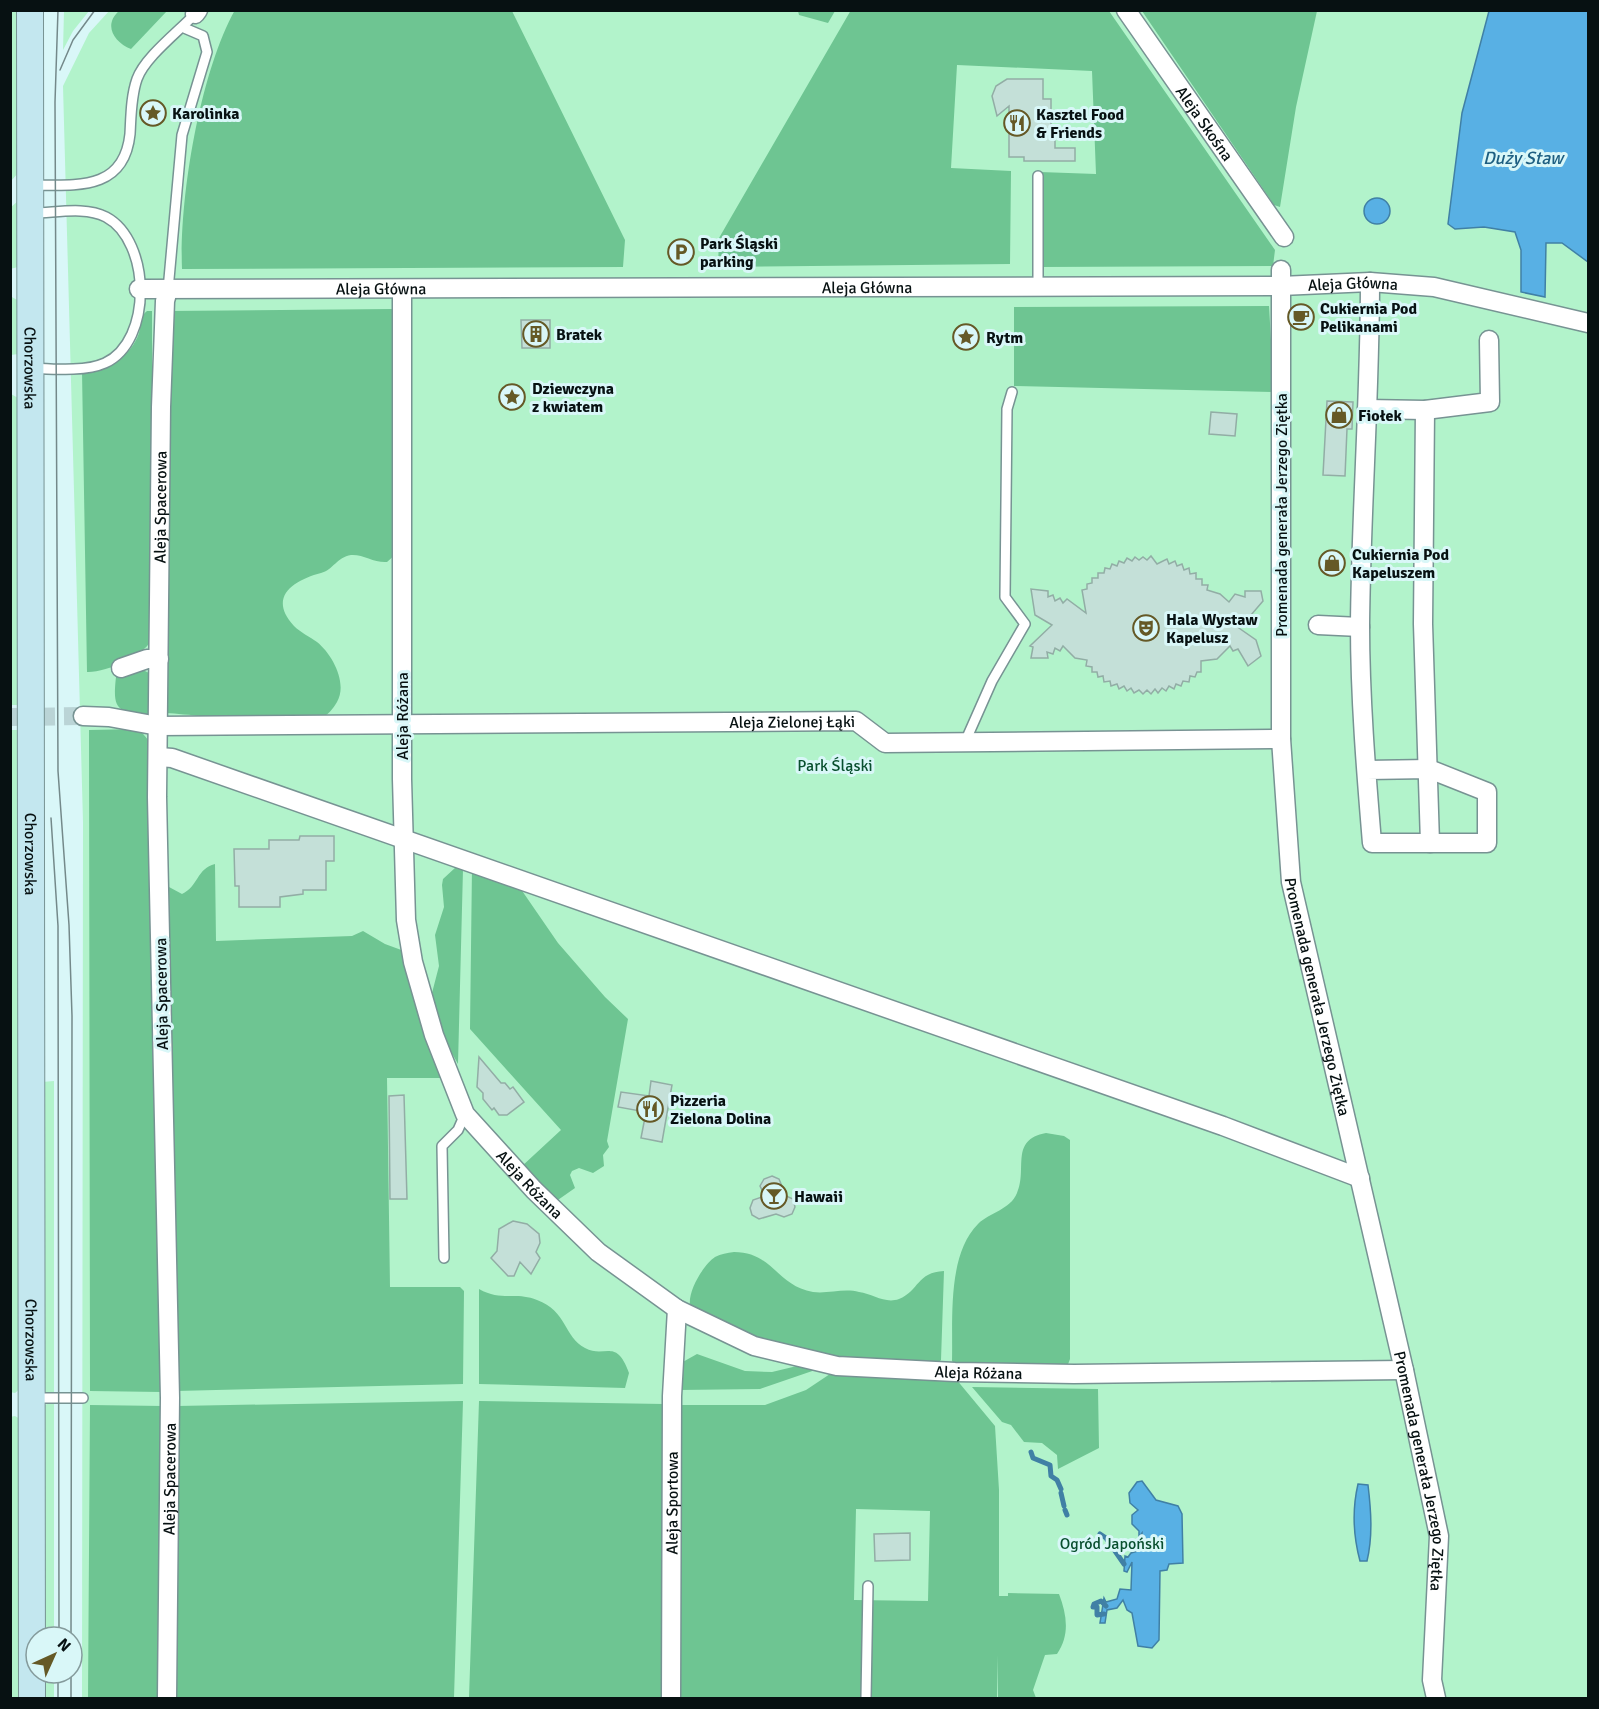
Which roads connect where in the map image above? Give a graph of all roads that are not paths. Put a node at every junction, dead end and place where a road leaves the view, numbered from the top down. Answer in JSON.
{"nodes":[{"id":1,"x":30,"y":10,"type":"edge"},
{"id":2,"x":1126,"y":10,"type":"edge"},
{"id":3,"x":192,"y":17,"type":"edge"},
{"id":4,"x":1038,"y":176,"type":"dead end"},
{"id":5,"x":20,"y":191,"type":"edge"},
{"id":6,"x":30,"y":213,"type":"junction"},
{"id":7,"x":1284,"y":237,"type":"dead end"},
{"id":8,"x":1281,"y":278,"type":"junction"},
{"id":9,"x":20,"y":282,"type":"edge"},
{"id":10,"x":1370,"y":282,"type":"junction"},
{"id":11,"x":1038,"y":286,"type":"junction"},
{"id":12,"x":139,"y":289,"type":"junction"},
{"id":13,"x":402,"y":289,"type":"junction"},
{"id":14,"x":168,"y":290,"type":"junction"},
{"id":15,"x":1588,"y":322,"type":"edge"},
{"id":16,"x":1489,"y":340,"type":"dead end"},
{"id":17,"x":24,"y":372,"type":"edge"},
{"id":18,"x":1012,"y":392,"type":"dead end"},
{"id":19,"x":1367,"y":410,"type":"junction"},
{"id":20,"x":1425,"y":410,"type":"junction"},
{"id":21,"x":1318,"y":625,"type":"dead end"},
{"id":22,"x":1360,"y":627,"type":"junction"},
{"id":23,"x":159,"y":658,"type":"junction"},
{"id":24,"x":121,"y":668,"type":"dead end"},
{"id":25,"x":83,"y":716,"type":"tunnel mouth"},
{"id":26,"x":402,"y":723,"type":"junction"},
{"id":27,"x":158,"y":726,"type":"junction"},
{"id":28,"x":1281,"y":739,"type":"junction"},
{"id":29,"x":965,"y":742,"type":"junction"},
{"id":30,"x":159,"y":757,"type":"junction"},
{"id":31,"x":1429,"y":769,"type":"junction"},
{"id":32,"x":1367,"y":770,"type":"junction"},
{"id":33,"x":403,"y":838,"type":"junction"},
{"id":34,"x":1430,"y":843,"type":"junction"},
{"id":35,"x":465,"y":1114,"type":"junction"},
{"id":36,"x":1360,"y":1178,"type":"junction"},
{"id":37,"x":444,"y":1258,"type":"dead end"},
{"id":38,"x":677,"y":1309,"type":"junction"},
{"id":39,"x":1404,"y":1370,"type":"junction"},
{"id":40,"x":83,"y":1398,"type":"dead end"},
{"id":41,"x":25,"y":1404,"type":"edge"},
{"id":42,"x":868,"y":1586,"type":"dead end"},
{"id":43,"x":32,"y":1698,"type":"edge"},
{"id":44,"x":167,"y":1698,"type":"edge"},
{"id":45,"x":671,"y":1698,"type":"edge"},
{"id":46,"x":866,"y":1698,"type":"edge"},
{"id":47,"x":1436,"y":1698,"type":"edge"}],
"edges":[{"from":1,"to":5,"type":"main road","name":"Chorzowska"},
{"from":2,"to":7,"type":"street","name":"Aleja Skośna"},
{"from":3,"to":5,"type":"lane"},
{"from":3,"to":14,"type":"lane"},
{"from":4,"to":11,"type":"lane"},
{"from":5,"to":6,"type":"main road","name":"Chorzowska"},
{"from":6,"to":9,"type":"main road","name":"Chorzowska"},
{"from":6,"to":12,"type":"lane"},
{"from":8,"to":10,"type":"street","name":"Aleja Główna"},
{"from":8,"to":11,"type":"street","name":"Aleja Główna"},
{"from":8,"to":28,"type":"street","name":"Promenada generała Jerzego Ziętka"},
{"from":9,"to":17,"type":"main road","name":"Chorzowska"},
{"from":10,"to":15,"type":"street","name":"Aleja Główna"},
{"from":10,"to":19,"type":"street"},
{"from":11,"to":13,"type":"street","name":"Aleja Główna"},
{"from":12,"to":14,"type":"street","name":"Aleja Główna"},
{"from":12,"to":17,"type":"lane"},
{"from":13,"to":14,"type":"street","name":"Aleja Główna"},
{"from":13,"to":26,"type":"street","name":"Aleja Różana"},
{"from":14,"to":23,"type":"street","name":"Aleja Spacerowa"},
{"from":16,"to":20,"type":"street"},
{"from":17,"to":41,"type":"main road","name":"Chorzowska"},
{"from":18,"to":29,"type":"lane"},
{"from":19,"to":20,"type":"street"},
{"from":19,"to":22,"type":"street"},
{"from":20,"to":31,"type":"street"},
{"from":21,"to":22,"type":"street"},
{"from":22,"to":32,"type":"street"},
{"from":23,"to":24,"type":"street"},
{"from":23,"to":27,"type":"street","name":"Aleja Spacerowa"},
{"from":25,"to":27,"type":"street","name":"Aleja Zielonej Łąki"},
{"from":26,"to":27,"type":"street","name":"Aleja Zielonej Łąki"},
{"from":26,"to":29,"type":"street","name":"Aleja Zielonej Łąki"},
{"from":26,"to":33,"type":"street","name":"Aleja Różana"},
{"from":27,"to":30,"type":"street","name":"Aleja Spacerowa"},
{"from":28,"to":29,"type":"street","name":"Aleja Zielonej Łąki"},
{"from":28,"to":36,"type":"street","name":"Promenada generała Jerzego Ziętka"},
{"from":30,"to":33,"type":"street"},
{"from":30,"to":44,"type":"street","name":"Aleja Spacerowa"},
{"from":31,"to":32,"type":"street"},
{"from":31,"to":34,"type":"street"},
{"from":31,"to":34,"type":"street"},
{"from":32,"to":34,"type":"street"},
{"from":33,"to":35,"type":"street","name":"Aleja Różana"},
{"from":33,"to":36,"type":"street"},
{"from":35,"to":37,"type":"lane"},
{"from":35,"to":38,"type":"street","name":"Aleja Różana"},
{"from":36,"to":39,"type":"street","name":"Promenada generała Jerzego Ziętka"},
{"from":38,"to":39,"type":"street","name":"Aleja Różana"},
{"from":38,"to":45,"type":"street","name":"Aleja Sportowa"},
{"from":39,"to":47,"type":"street","name":"Promenada generała Jerzego Ziętka"},
{"from":40,"to":41,"type":"lane"},
{"from":41,"to":43,"type":"main road","name":"Chorzowska"},
{"from":42,"to":46,"type":"lane"}]}
